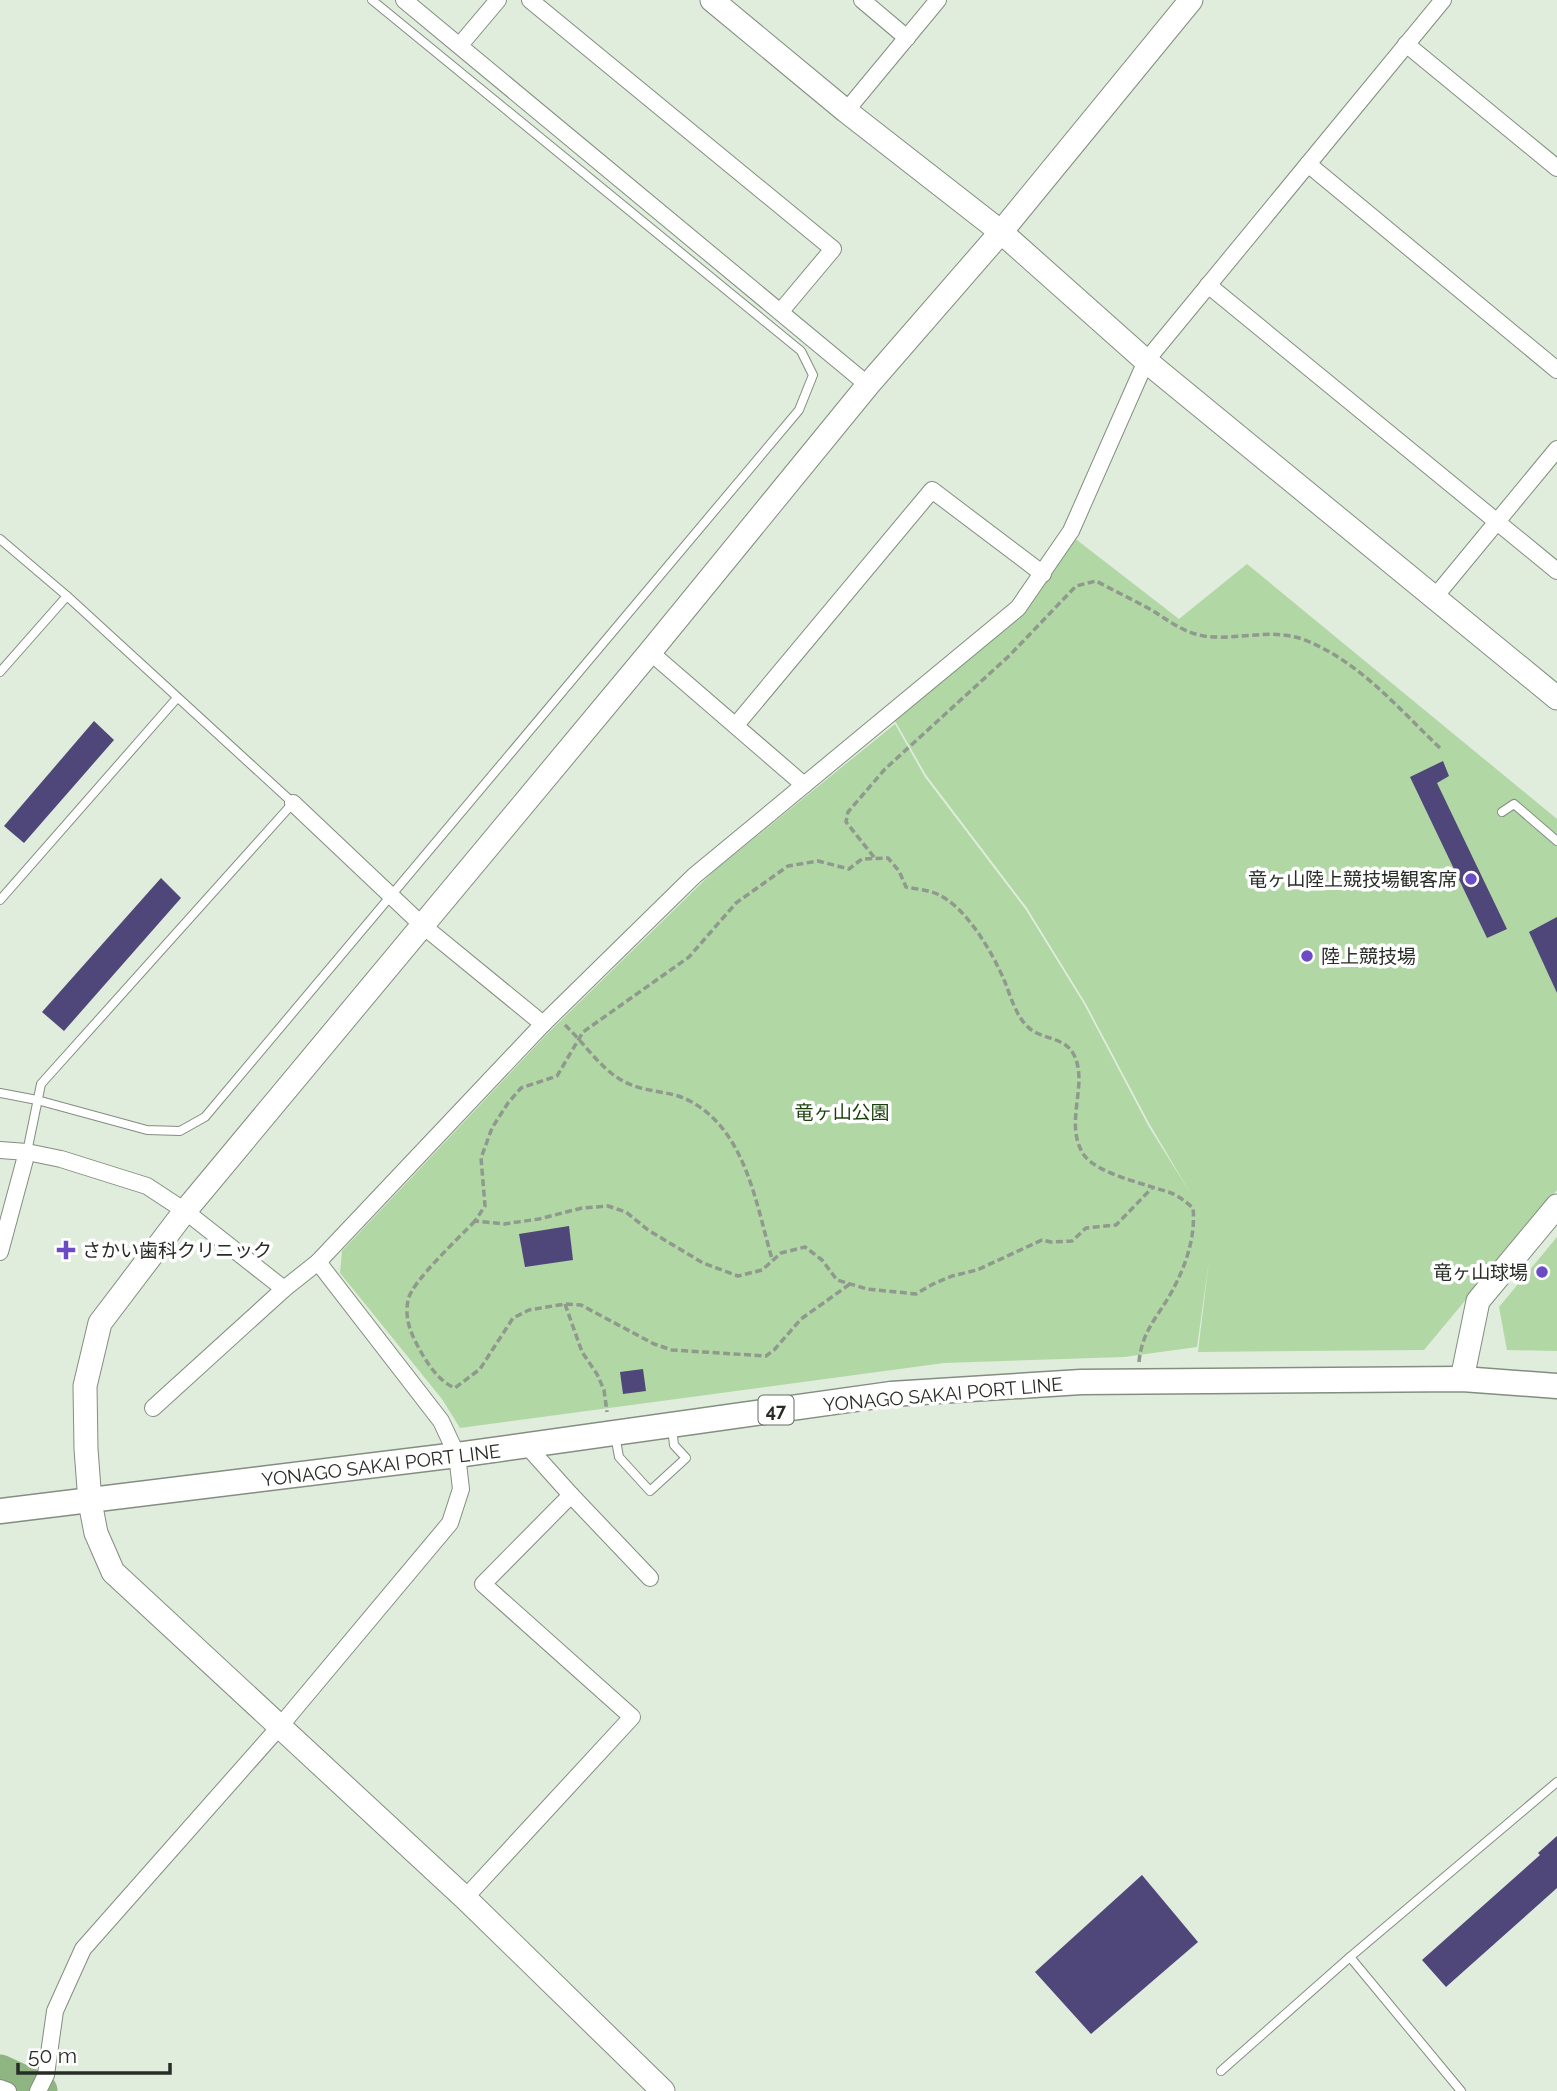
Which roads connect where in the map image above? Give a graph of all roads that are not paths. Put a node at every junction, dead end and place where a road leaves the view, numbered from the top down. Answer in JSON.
{"nodes":[{"id":1,"x":372,"y":0,"type":"edge"},
{"id":2,"x":404,"y":0,"type":"edge"},
{"id":3,"x":498,"y":0,"type":"edge"},
{"id":4,"x":530,"y":0,"type":"edge"},
{"id":5,"x":712,"y":0,"type":"edge"},
{"id":6,"x":862,"y":0,"type":"edge"},
{"id":7,"x":938,"y":0,"type":"edge"},
{"id":8,"x":1191,"y":0,"type":"edge"},
{"id":9,"x":1443,"y":0,"type":"edge"},
{"id":10,"x":907,"y":38,"type":"junction"},
{"id":11,"x":1406,"y":44,"type":"junction"},
{"id":12,"x":460,"y":46,"type":"junction"},
{"id":13,"x":846,"y":111,"type":"junction"},
{"id":14,"x":1308,"y":164,"type":"junction"},
{"id":15,"x":1557,"y":168,"type":"edge"},
{"id":16,"x":1001,"y":232,"type":"junction"},
{"id":17,"x":1208,"y":285,"type":"junction"},
{"id":18,"x":781,"y":311,"type":"junction"},
{"id":19,"x":1146,"y":361,"type":"junction"},
{"id":20,"x":1557,"y":370,"type":"edge"},
{"id":21,"x":867,"y":385,"type":"junction"},
{"id":22,"x":1557,"y":449,"type":"edge"},
{"id":23,"x":1497,"y":521,"type":"junction"},
{"id":24,"x":0,"y":539,"type":"edge"},
{"id":25,"x":1557,"y":571,"type":"edge"},
{"id":26,"x":1043,"y":574,"type":"junction"},
{"id":27,"x":67,"y":596,"type":"junction"},
{"id":28,"x":1434,"y":598,"type":"junction"},
{"id":29,"x":650,"y":652,"type":"junction"},
{"id":30,"x":0,"y":672,"type":"edge"},
{"id":31,"x":177,"y":698,"type":"junction"},
{"id":32,"x":1557,"y":698,"type":"edge"},
{"id":33,"x":736,"y":725,"type":"junction"},
{"id":34,"x":804,"y":785,"type":"junction"},
{"id":35,"x":293,"y":803,"type":"junction"},
{"id":36,"x":1502,"y":812,"type":"dead end"},
{"id":37,"x":1557,"y":841,"type":"edge"},
{"id":38,"x":391,"y":896,"type":"junction"},
{"id":39,"x":0,"y":900,"type":"edge"},
{"id":40,"x":422,"y":925,"type":"junction"},
{"id":41,"x":548,"y":1019,"type":"junction"},
{"id":42,"x":0,"y":1093,"type":"edge"},
{"id":43,"x":37,"y":1100,"type":"junction"},
{"id":44,"x":0,"y":1150,"type":"edge"},
{"id":45,"x":27,"y":1152,"type":"junction"},
{"id":46,"x":1557,"y":1206,"type":"edge"},
{"id":47,"x":185,"y":1211,"type":"junction"},
{"id":48,"x":0,"y":1252,"type":"edge"},
{"id":49,"x":318,"y":1262,"type":"junction"},
{"id":50,"x":284,"y":1289,"type":"junction"},
{"id":51,"x":1462,"y":1379,"type":"junction"},
{"id":52,"x":1557,"y":1386,"type":"edge"},
{"id":53,"x":153,"y":1408,"type":"dead end"},
{"id":54,"x":611,"y":1424,"type":"junction"},
{"id":55,"x":672,"y":1425,"type":"junction"},
{"id":56,"x":527,"y":1446,"type":"junction"},
{"id":57,"x":457,"y":1455,"type":"junction"},
{"id":58,"x":570,"y":1494,"type":"junction"},
{"id":59,"x":90,"y":1502,"type":"junction"},
{"id":60,"x":0,"y":1511,"type":"edge"},
{"id":61,"x":650,"y":1578,"type":"dead end"},
{"id":62,"x":281,"y":1725,"type":"junction"},
{"id":63,"x":1557,"y":1782,"type":"edge"},
{"id":64,"x":465,"y":1898,"type":"junction"},
{"id":65,"x":1350,"y":1957,"type":"junction"},
{"id":66,"x":1221,"y":2071,"type":"dead end"},
{"id":67,"x":0,"y":2088,"type":"edge"},
{"id":68,"x":8,"y":2091,"type":"edge"},
{"id":69,"x":38,"y":2091,"type":"edge"},
{"id":70,"x":663,"y":2091,"type":"edge"},
{"id":71,"x":1461,"y":2091,"type":"edge"}],
"edges":[{"from":1,"to":38,"type":"lane"},
{"from":2,"to":12,"type":"street"},
{"from":3,"to":12,"type":"street"},
{"from":4,"to":18,"type":"street"},
{"from":5,"to":13,"type":"street"},
{"from":6,"to":10,"type":"street"},
{"from":7,"to":10,"type":"street"},
{"from":8,"to":16,"type":"street"},
{"from":9,"to":11,"type":"street"},
{"from":10,"to":13,"type":"street"},
{"from":11,"to":14,"type":"street"},
{"from":11,"to":15,"type":"street"},
{"from":12,"to":18,"type":"street"},
{"from":13,"to":16,"type":"street"},
{"from":14,"to":17,"type":"street"},
{"from":14,"to":20,"type":"street"},
{"from":16,"to":19,"type":"street"},
{"from":16,"to":21,"type":"street"},
{"from":17,"to":19,"type":"street"},
{"from":17,"to":23,"type":"street"},
{"from":18,"to":21,"type":"street"},
{"from":19,"to":26,"type":"street"},
{"from":19,"to":28,"type":"street"},
{"from":21,"to":29,"type":"street"},
{"from":22,"to":23,"type":"street"},
{"from":23,"to":25,"type":"street"},
{"from":23,"to":28,"type":"street"},
{"from":24,"to":27,"type":"lane"},
{"from":26,"to":33,"type":"street"},
{"from":26,"to":34,"type":"street"},
{"from":27,"to":30,"type":"lane"},
{"from":27,"to":31,"type":"lane"},
{"from":28,"to":32,"type":"street"},
{"from":29,"to":33,"type":"street"},
{"from":29,"to":40,"type":"street"},
{"from":31,"to":35,"type":"lane"},
{"from":31,"to":39,"type":"lane"},
{"from":33,"to":34,"type":"street"},
{"from":34,"to":41,"type":"street"},
{"from":35,"to":38,"type":"street"},
{"from":35,"to":43,"type":"lane"},
{"from":36,"to":37,"type":"lane"},
{"from":38,"to":40,"type":"street"},
{"from":38,"to":43,"type":"lane"},
{"from":40,"to":41,"type":"street"},
{"from":40,"to":47,"type":"street"},
{"from":41,"to":49,"type":"street"},
{"from":42,"to":43,"type":"lane"},
{"from":43,"to":45,"type":"lane"},
{"from":44,"to":45,"type":"street"},
{"from":45,"to":47,"type":"street"},
{"from":45,"to":48,"type":"street"},
{"from":46,"to":51,"type":"street"},
{"from":47,"to":50,"type":"street"},
{"from":47,"to":59,"type":"street"},
{"from":49,"to":50,"type":"street"},
{"from":49,"to":57,"type":"street"},
{"from":50,"to":53,"type":"street"},
{"from":51,"to":52,"type":"main road","name":"YONAGO SAKAI PORT LINE","number":"47"},
{"from":51,"to":55,"type":"main road","name":"YONAGO SAKAI PORT LINE","number":"47"},
{"from":54,"to":55,"type":"main road","name":"YONAGO SAKAI PORT LINE","number":"47"},
{"from":54,"to":55,"type":"lane"},
{"from":54,"to":56,"type":"main road","name":"YONAGO SAKAI PORT LINE","number":"47"},
{"from":56,"to":57,"type":"main road","name":"YONAGO SAKAI PORT LINE","number":"47"},
{"from":56,"to":58,"type":"street"},
{"from":57,"to":59,"type":"main road","name":"YONAGO SAKAI PORT LINE","number":"47"},
{"from":57,"to":62,"type":"street"},
{"from":58,"to":61,"type":"street"},
{"from":58,"to":64,"type":"street"},
{"from":59,"to":60,"type":"main road","name":"YONAGO SAKAI PORT LINE","number":"47"},
{"from":59,"to":62,"type":"street"},
{"from":62,"to":64,"type":"street"},
{"from":62,"to":69,"type":"street"},
{"from":63,"to":65,"type":"lane"},
{"from":64,"to":70,"type":"street"},
{"from":65,"to":66,"type":"lane"},
{"from":65,"to":71,"type":"lane"},
{"from":67,"to":68,"type":"street"}]}
